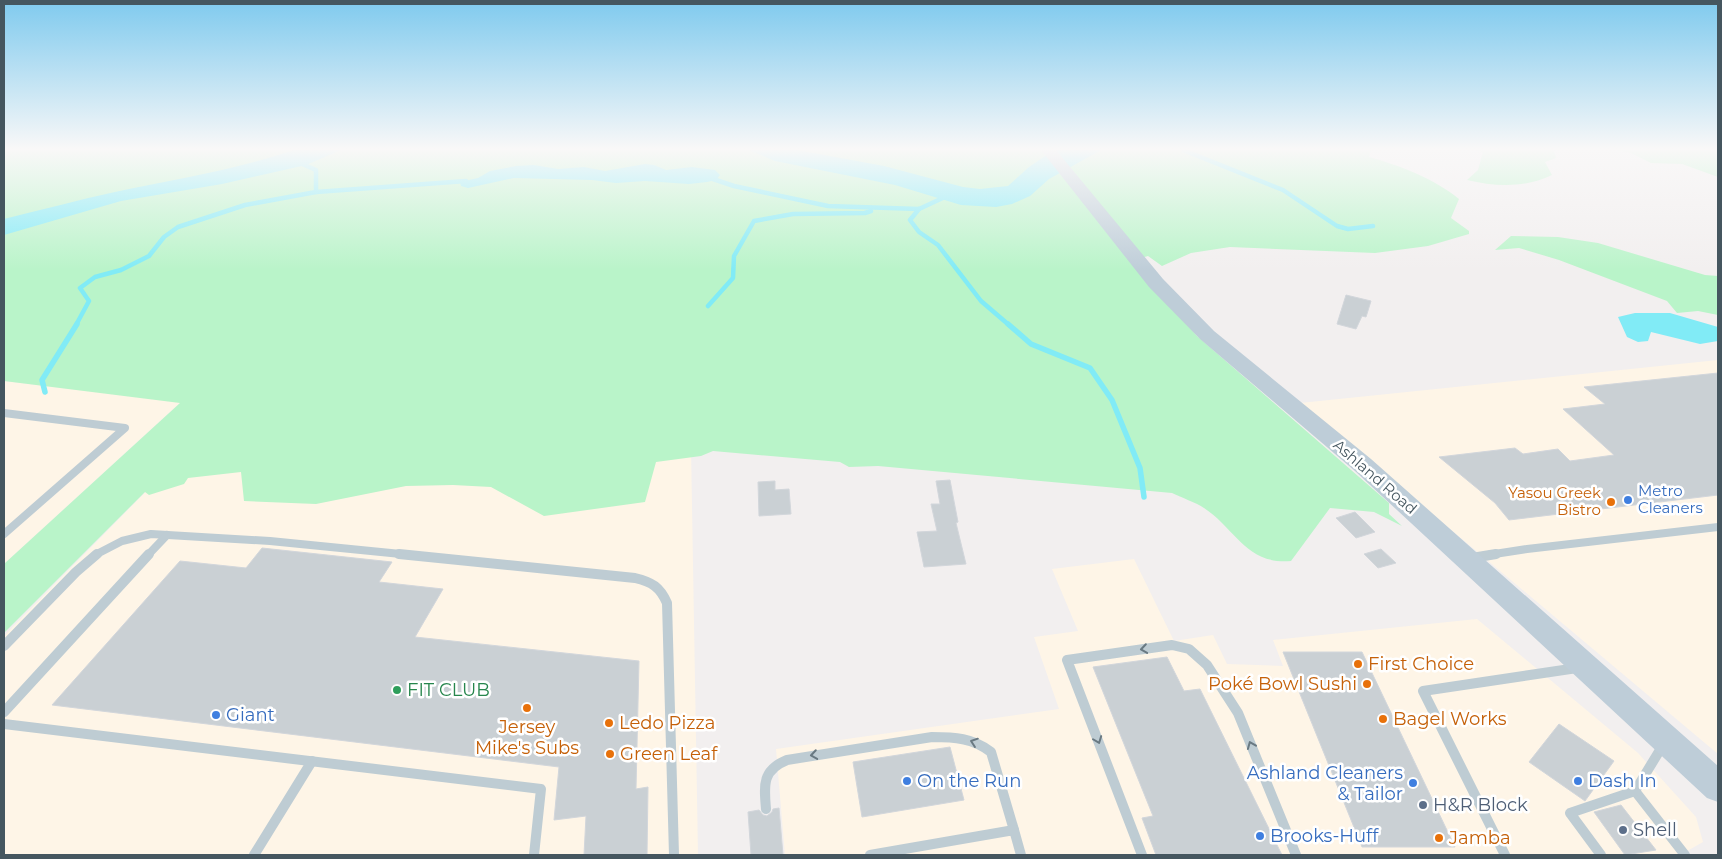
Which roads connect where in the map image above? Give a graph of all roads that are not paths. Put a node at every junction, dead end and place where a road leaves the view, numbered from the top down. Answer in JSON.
{"nodes":[{"id":1,"x":1080,"y":190,"type":"edge"},
{"id":2,"x":4,"y":413,"type":"edge"},
{"id":3,"x":1718,"y":527,"type":"edge"},
{"id":4,"x":4,"y":534,"type":"edge"},
{"id":5,"x":166,"y":535,"type":"junction"},
{"id":6,"x":1467,"y":559,"type":"junction"},
{"id":7,"x":4,"y":646,"type":"edge"},
{"id":8,"x":1586,"y":667,"type":"junction"},
{"id":9,"x":4,"y":712,"type":"edge"},
{"id":10,"x":4,"y":724,"type":"edge"},
{"id":11,"x":1666,"y":739,"type":"junction"},
{"id":12,"x":312,"y":762,"type":"junction"},
{"id":13,"x":1718,"y":788,"type":"edge"},
{"id":14,"x":1635,"y":791,"type":"junction"},
{"id":15,"x":766,"y":810,"type":"dead end"},
{"id":16,"x":1014,"y":830,"type":"junction"},
{"id":17,"x":254,"y":855,"type":"edge"},
{"id":18,"x":534,"y":855,"type":"edge"},
{"id":19,"x":674,"y":855,"type":"edge"},
{"id":20,"x":870,"y":855,"type":"edge"},
{"id":21,"x":1021,"y":855,"type":"edge"},
{"id":22,"x":1142,"y":855,"type":"edge"},
{"id":23,"x":1296,"y":855,"type":"edge"},
{"id":24,"x":1505,"y":855,"type":"edge"},
{"id":25,"x":1601,"y":855,"type":"edge"},
{"id":26,"x":1685,"y":855,"type":"edge"}],
"edges":[{"from":1,"to":6,"type":"main road","name":"Ashland Road"},
{"from":2,"to":4,"type":"lane"},
{"from":3,"to":6,"type":"lane"},
{"from":5,"to":7,"type":"lane"},
{"from":5,"to":9,"type":"lane"},
{"from":5,"to":19,"type":"lane"},
{"from":6,"to":8,"type":"main road","name":"Ashland Road"},
{"from":8,"to":11,"type":"main road","name":"Ashland Road"},
{"from":8,"to":24,"type":"lane"},
{"from":10,"to":12,"type":"lane"},
{"from":11,"to":13,"type":"main road","name":"Ashland Road"},
{"from":11,"to":14,"type":"lane"},
{"from":12,"to":17,"type":"lane"},
{"from":12,"to":18,"type":"lane"},
{"from":14,"to":25,"type":"lane"},
{"from":14,"to":26,"type":"lane"},
{"from":16,"to":15,"type":"lane","one_way":true},
{"from":16,"to":20,"type":"lane"},
{"from":16,"to":21,"type":"lane"},
{"from":23,"to":22,"type":"lane","one_way":true}]}
